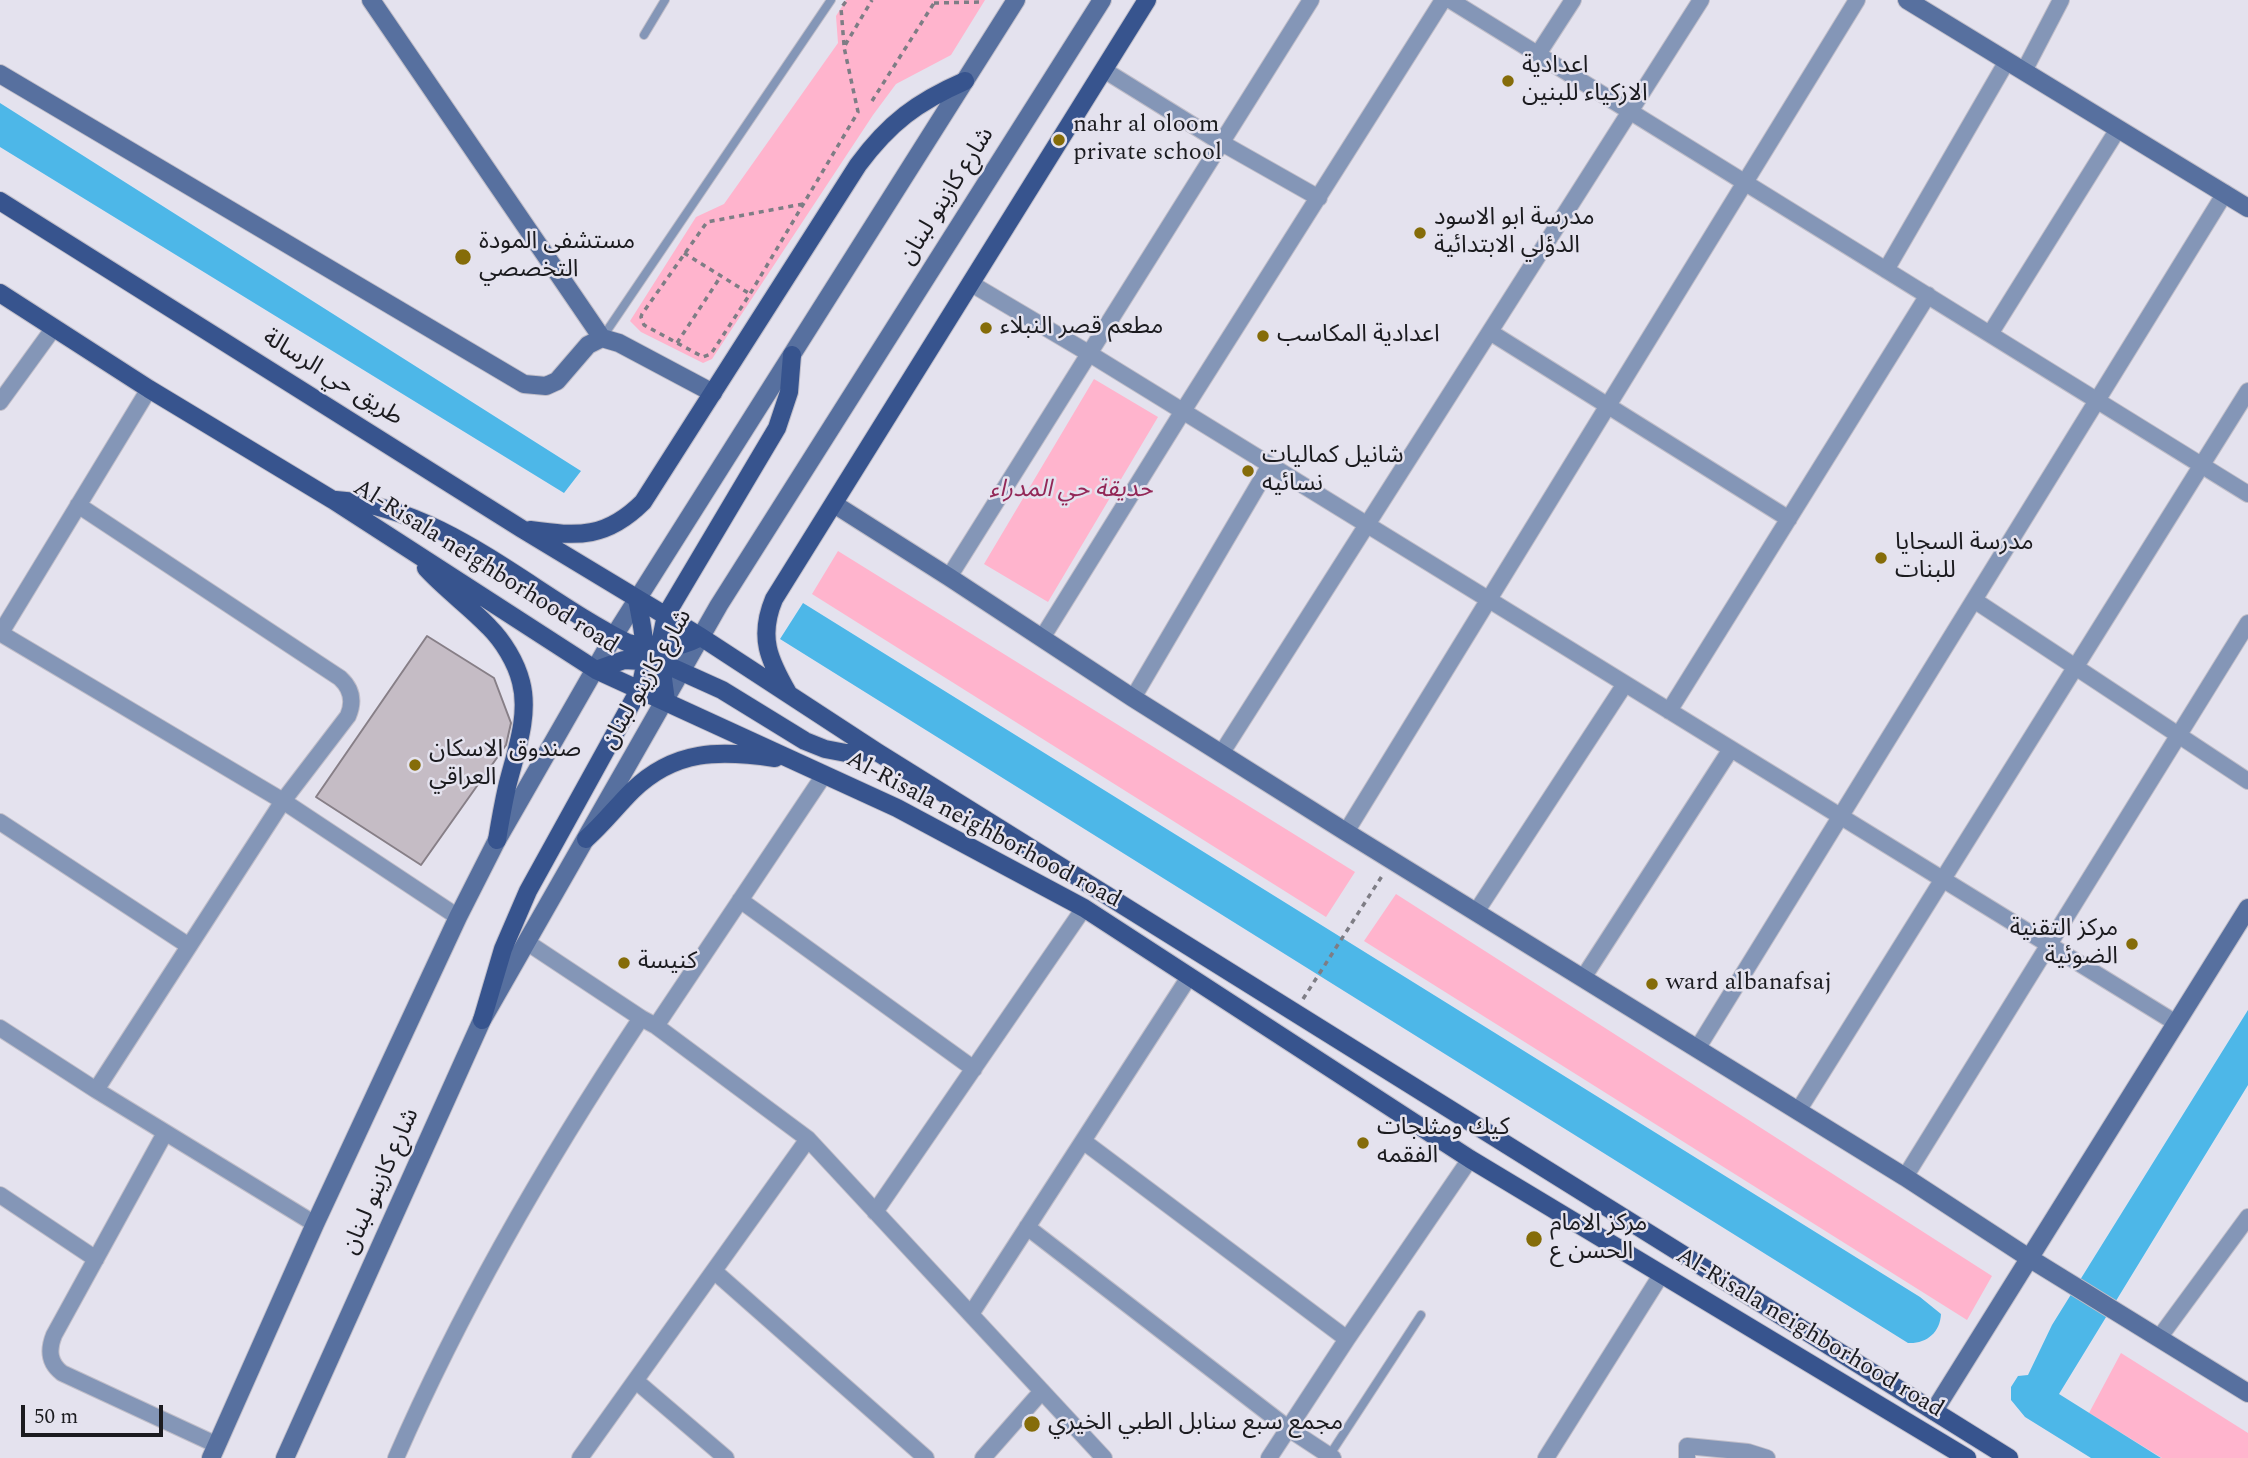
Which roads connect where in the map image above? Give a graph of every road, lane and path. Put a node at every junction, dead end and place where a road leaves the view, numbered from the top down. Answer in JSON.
{"nodes":[{"id":1,"x":371,"y":0,"type":"edge"},
{"id":2,"x":666,"y":0,"type":"edge"},
{"id":3,"x":831,"y":0,"type":"edge"},
{"id":4,"x":846,"y":0,"type":"edge"},
{"id":5,"x":872,"y":0,"type":"edge"},
{"id":6,"x":1016,"y":0,"type":"edge"},
{"id":7,"x":1102,"y":0,"type":"edge"},
{"id":8,"x":1147,"y":0,"type":"edge"},
{"id":9,"x":1311,"y":0,"type":"edge"},
{"id":10,"x":1443,"y":0,"type":"edge"},
{"id":11,"x":1450,"y":0,"type":"edge"},
{"id":12,"x":1573,"y":0,"type":"edge"},
{"id":13,"x":1701,"y":0,"type":"edge"},
{"id":14,"x":1857,"y":0,"type":"edge"},
{"id":15,"x":1907,"y":0,"type":"edge"},
{"id":16,"x":2061,"y":0,"type":"edge"},
{"id":17,"x":933,"y":2,"type":"edge"},
{"id":18,"x":981,"y":2,"type":"dead end"},
{"id":19,"x":644,"y":35,"type":"dead end"},
{"id":20,"x":844,"y":47,"type":"junction"},
{"id":21,"x":1538,"y":54,"type":"junction"},
{"id":22,"x":2007,"y":61,"type":"junction"},
{"id":23,"x":1104,"y":70,"type":"junction"},
{"id":24,"x":2024,"y":71,"type":"junction"},
{"id":25,"x":0,"y":74,"type":"edge"},
{"id":26,"x":965,"y":81,"type":"junction"},
{"id":27,"x":872,"y":101,"type":"dead end"},
{"id":28,"x":1630,"y":111,"type":"junction"},
{"id":29,"x":2118,"y":129,"type":"junction"},
{"id":30,"x":1220,"y":142,"type":"junction"},
{"id":31,"x":1745,"y":183,"type":"junction"},
{"id":32,"x":2225,"y":193,"type":"junction"},
{"id":33,"x":1320,"y":198,"type":"junction"},
{"id":34,"x":0,"y":201,"type":"edge"},
{"id":35,"x":803,"y":204,"type":"junction"},
{"id":36,"x":2248,"y":208,"type":"edge"},
{"id":37,"x":684,"y":253,"type":"junction"},
{"id":38,"x":1886,"y":270,"type":"junction"},
{"id":39,"x":721,"y":276,"type":"junction"},
{"id":40,"x":970,"y":283,"type":"junction"},
{"id":41,"x":0,"y":293,"type":"edge"},
{"id":42,"x":750,"y":294,"type":"junction"},
{"id":43,"x":1928,"y":295,"type":"junction"},
{"id":44,"x":53,"y":329,"type":"junction"},
{"id":45,"x":1490,"y":332,"type":"junction"},
{"id":46,"x":1990,"y":334,"type":"junction"},
{"id":47,"x":602,"y":338,"type":"junction"},
{"id":48,"x":677,"y":343,"type":"junction"},
{"id":49,"x":1090,"y":354,"type":"junction"},
{"id":50,"x":792,"y":355,"type":"junction"},
{"id":51,"x":149,"y":389,"type":"junction"},
{"id":52,"x":2248,"y":391,"type":"edge"},
{"id":53,"x":713,"y":393,"type":"junction"},
{"id":54,"x":2097,"y":400,"type":"junction"},
{"id":55,"x":0,"y":402,"type":"edge"},
{"id":56,"x":1607,"y":407,"type":"junction"},
{"id":57,"x":1183,"y":411,"type":"junction"},
{"id":58,"x":1270,"y":465,"type":"junction"},
{"id":59,"x":2202,"y":465,"type":"junction"},
{"id":60,"x":2248,"y":494,"type":"edge"},
{"id":61,"x":332,"y":500,"type":"junction"},
{"id":62,"x":834,"y":504,"type":"junction"},
{"id":63,"x":78,"y":505,"type":"junction"},
{"id":64,"x":1789,"y":519,"type":"junction"},
{"id":65,"x":1367,"y":525,"type":"junction"},
{"id":66,"x":522,"y":529,"type":"junction"},
{"id":67,"x":413,"y":552,"type":"junction"},
{"id":68,"x":949,"y":577,"type":"junction"},
{"id":69,"x":637,"y":599,"type":"junction"},
{"id":70,"x":1489,"y":599,"type":"junction"},
{"id":71,"x":1974,"y":600,"type":"junction"},
{"id":72,"x":666,"y":615,"type":"junction"},
{"id":73,"x":2248,"y":623,"type":"edge"},
{"id":74,"x":0,"y":633,"type":"edge"},
{"id":75,"x":614,"y":636,"type":"junction"},
{"id":76,"x":701,"y":637,"type":"junction"},
{"id":77,"x":1042,"y":638,"type":"junction"},
{"id":78,"x":652,"y":655,"type":"junction"},
{"id":79,"x":2076,"y":667,"type":"junction"},
{"id":80,"x":596,"y":670,"type":"junction"},
{"id":81,"x":682,"y":672,"type":"junction"},
{"id":82,"x":1625,"y":684,"type":"junction"},
{"id":83,"x":639,"y":690,"type":"junction"},
{"id":84,"x":789,"y":696,"type":"junction"},
{"id":85,"x":1133,"y":698,"type":"junction"},
{"id":86,"x":666,"y":701,"type":"junction"},
{"id":87,"x":1669,"y":711,"type":"junction"},
{"id":88,"x":2179,"y":735,"type":"junction"},
{"id":89,"x":1731,"y":749,"type":"junction"},
{"id":90,"x":877,"y":752,"type":"junction"},
{"id":91,"x":1222,"y":754,"type":"junction"},
{"id":92,"x":799,"y":763,"type":"junction"},
{"id":93,"x":824,"y":775,"type":"junction"},
{"id":94,"x":2248,"y":780,"type":"edge"},
{"id":95,"x":283,"y":801,"type":"junction"},
{"id":96,"x":1840,"y":816,"type":"junction"},
{"id":97,"x":0,"y":822,"type":"edge"},
{"id":98,"x":1346,"y":832,"type":"junction"},
{"id":99,"x":586,"y":839,"type":"junction"},
{"id":100,"x":497,"y":840,"type":"junction"},
{"id":101,"x":1392,"y":861,"type":"junction"},
{"id":102,"x":1943,"y":879,"type":"junction"},
{"id":103,"x":740,"y":900,"type":"junction"},
{"id":104,"x":1084,"y":908,"type":"junction"},
{"id":105,"x":2248,"y":908,"type":"edge"},
{"id":106,"x":1476,"y":912,"type":"junction"},
{"id":107,"x":458,"y":917,"type":"junction"},
{"id":108,"x":528,"y":943,"type":"junction"},
{"id":109,"x":2049,"y":945,"type":"junction"},
{"id":110,"x":189,"y":946,"type":"junction"},
{"id":111,"x":1189,"y":977,"type":"junction"},
{"id":112,"x":1583,"y":978,"type":"junction"},
{"id":113,"x":1308,"y":991,"type":"dead end"},
{"id":114,"x":482,"y":1020,"type":"junction"},
{"id":115,"x":648,"y":1022,"type":"junction"},
{"id":116,"x":2176,"y":1023,"type":"junction"},
{"id":117,"x":0,"y":1028,"type":"edge"},
{"id":118,"x":1697,"y":1049,"type":"junction"},
{"id":119,"x":974,"y":1069,"type":"junction"},
{"id":120,"x":96,"y":1090,"type":"junction"},
{"id":121,"x":1798,"y":1111,"type":"junction"},
{"id":122,"x":165,"y":1133,"type":"junction"},
{"id":123,"x":808,"y":1139,"type":"junction"},
{"id":124,"x":1083,"y":1141,"type":"junction"},
{"id":125,"x":1470,"y":1159,"type":"junction"},
{"id":126,"x":1905,"y":1177,"type":"junction"},
{"id":127,"x":0,"y":1195,"type":"edge"},
{"id":128,"x":875,"y":1212,"type":"junction"},
{"id":129,"x":2248,"y":1217,"type":"edge"},
{"id":130,"x":315,"y":1224,"type":"junction"},
{"id":131,"x":1027,"y":1227,"type":"junction"},
{"id":132,"x":2029,"y":1258,"type":"junction"},
{"id":133,"x":96,"y":1259,"type":"junction"},
{"id":134,"x":714,"y":1271,"type":"junction"},
{"id":135,"x":1661,"y":1275,"type":"junction"},
{"id":136,"x":971,"y":1314,"type":"junction"},
{"id":137,"x":1421,"y":1315,"type":"dead end"},
{"id":138,"x":2159,"y":1338,"type":"junction"},
{"id":139,"x":1347,"y":1339,"type":"junction"},
{"id":140,"x":636,"y":1381,"type":"junction"},
{"id":141,"x":1042,"y":1391,"type":"junction"},
{"id":142,"x":2248,"y":1393,"type":"edge"},
{"id":143,"x":1934,"y":1411,"type":"junction"},
{"id":144,"x":1289,"y":1429,"type":"junction"},
{"id":145,"x":214,"y":1451,"type":"edge"},
{"id":146,"x":1331,"y":1457,"type":"edge"},
{"id":147,"x":285,"y":1458,"type":"edge"},
{"id":148,"x":396,"y":1458,"type":"edge"},
{"id":149,"x":580,"y":1458,"type":"edge"},
{"id":150,"x":726,"y":1458,"type":"edge"},
{"id":151,"x":926,"y":1458,"type":"edge"},
{"id":152,"x":983,"y":1458,"type":"edge"},
{"id":153,"x":1104,"y":1458,"type":"edge"},
{"id":154,"x":1269,"y":1458,"type":"edge"},
{"id":155,"x":1546,"y":1458,"type":"edge"},
{"id":156,"x":1687,"y":1458,"type":"edge"},
{"id":157,"x":1767,"y":1458,"type":"edge"},
{"id":158,"x":1967,"y":1458,"type":"edge"},
{"id":159,"x":2008,"y":1458,"type":"edge"}],
"edges":[{"from":1,"to":47,"type":"street"},
{"from":2,"to":19,"type":"lane"},
{"from":3,"to":47,"type":"lane"},
{"from":4,"to":20,"type":"path"},
{"from":5,"to":20,"type":"path"},
{"from":6,"to":26,"type":"street","name":"شارع كازينو لبنان"},
{"from":7,"to":76,"type":"street","name":"شارع كازينو لبنان"},
{"from":8,"to":23,"type":"main road"},
{"from":9,"to":30,"type":"street"},
{"from":10,"to":33,"type":"street"},
{"from":11,"to":21,"type":"street"},
{"from":12,"to":21,"type":"street"},
{"from":13,"to":28,"type":"street"},
{"from":14,"to":31,"type":"street"},
{"from":15,"to":22,"type":"street"},
{"from":16,"to":24,"type":"street"},
{"from":17,"to":18,"type":"path"},
{"from":17,"to":27,"type":"path"},
{"from":20,"to":35,"type":"path"},
{"from":21,"to":28,"type":"street"},
{"from":22,"to":24,"type":"street"},
{"from":22,"to":38,"type":"street"},
{"from":23,"to":30,"type":"street"},
{"from":23,"to":40,"type":"main road"},
{"from":24,"to":29,"type":"street"},
{"from":25,"to":47,"type":"street"},
{"from":26,"to":50,"type":"street","name":"شارع كازينو لبنان"},
{"from":26,"to":53,"type":"main road"},
{"from":28,"to":31,"type":"street"},
{"from":28,"to":45,"type":"street"},
{"from":29,"to":32,"type":"street"},
{"from":29,"to":46,"type":"street"},
{"from":30,"to":33,"type":"street"},
{"from":30,"to":49,"type":"street"},
{"from":31,"to":38,"type":"street"},
{"from":31,"to":56,"type":"street"},
{"from":32,"to":36,"type":"street"},
{"from":32,"to":54,"type":"street"},
{"from":33,"to":57,"type":"street"},
{"from":34,"to":66,"type":"main road","name":"طريق حي الرسالة"},
{"from":35,"to":37,"type":"path"},
{"from":35,"to":42,"type":"path"},
{"from":37,"to":39,"type":"path"},
{"from":37,"to":48,"type":"path"},
{"from":38,"to":43,"type":"street"},
{"from":39,"to":42,"type":"path"},
{"from":39,"to":48,"type":"path"},
{"from":40,"to":49,"type":"street"},
{"from":40,"to":62,"type":"main road"},
{"from":41,"to":44,"type":"main road","name":"Al-Risala neighborhood road"},
{"from":42,"to":48,"type":"path"},
{"from":43,"to":46,"type":"street"},
{"from":43,"to":64,"type":"street"},
{"from":44,"to":51,"type":"main road","name":"Al-Risala neighborhood road"},
{"from":44,"to":55,"type":"street"},
{"from":45,"to":56,"type":"street"},
{"from":45,"to":65,"type":"street"},
{"from":46,"to":54,"type":"street"},
{"from":47,"to":53,"type":"street"},
{"from":49,"to":57,"type":"street"},
{"from":49,"to":68,"type":"street"},
{"from":50,"to":69,"type":"street","name":"شارع كازينو لبنان"},
{"from":50,"to":72,"type":"main road"},
{"from":51,"to":61,"type":"main road","name":"Al-Risala neighborhood road"},
{"from":51,"to":63,"type":"street"},
{"from":52,"to":59,"type":"street"},
{"from":53,"to":66,"type":"main road"},
{"from":54,"to":59,"type":"street"},
{"from":54,"to":71,"type":"street"},
{"from":56,"to":64,"type":"street"},
{"from":56,"to":70,"type":"street"},
{"from":57,"to":58,"type":"street"},
{"from":57,"to":77,"type":"street"},
{"from":58,"to":65,"type":"street"},
{"from":58,"to":85,"type":"street"},
{"from":59,"to":60,"type":"street"},
{"from":59,"to":79,"type":"street"},
{"from":61,"to":67,"type":"main road","name":"Al-Risala neighborhood road"},
{"from":61,"to":75,"type":"main road"},
{"from":62,"to":68,"type":"street"},
{"from":62,"to":84,"type":"main road"},
{"from":63,"to":74,"type":"street"},
{"from":63,"to":95,"type":"street"},
{"from":64,"to":87,"type":"street"},
{"from":65,"to":70,"type":"street"},
{"from":65,"to":91,"type":"street"},
{"from":66,"to":69,"type":"main road","name":"طريق حي الرسالة"},
{"from":67,"to":80,"type":"main road","name":"Al-Risala neighborhood road"},
{"from":67,"to":100,"type":"main road"},
{"from":68,"to":77,"type":"street"},
{"from":69,"to":72,"type":"main road","name":"Al-Risala neighborhood road"},
{"from":69,"to":75,"type":"street","name":"شارع كازينو لبنان"},
{"from":69,"to":78,"type":"main road"},
{"from":70,"to":82,"type":"street"},
{"from":70,"to":98,"type":"street"},
{"from":71,"to":79,"type":"street"},
{"from":71,"to":96,"type":"street"},
{"from":72,"to":76,"type":"main road","name":"Al-Risala neighborhood road"},
{"from":72,"to":78,"type":"main road"},
{"from":73,"to":88,"type":"street"},
{"from":74,"to":95,"type":"street"},
{"from":75,"to":78,"type":"main road"},
{"from":75,"to":80,"type":"street","name":"شارع كازينو لبنان"},
{"from":76,"to":78,"type":"main road"},
{"from":76,"to":81,"type":"street","name":"شارع كازينو لبنان"},
{"from":76,"to":84,"type":"main road","name":"Al-Risala neighborhood road"},
{"from":77,"to":85,"type":"street"},
{"from":78,"to":80,"type":"main road"},
{"from":78,"to":81,"type":"main road"},
{"from":78,"to":83,"type":"main road"},
{"from":78,"to":86,"type":"main road"},
{"from":79,"to":88,"type":"street"},
{"from":79,"to":102,"type":"street"},
{"from":80,"to":83,"type":"main road","name":"Al-Risala neighborhood road"},
{"from":80,"to":100,"type":"street","name":"شارع كازينو لبنان"},
{"from":81,"to":86,"type":"street","name":"شارع كازينو لبنان"},
{"from":81,"to":90,"type":"main road"},
{"from":82,"to":87,"type":"street"},
{"from":82,"to":106,"type":"street"},
{"from":83,"to":86,"type":"main road","name":"Al-Risala neighborhood road"},
{"from":83,"to":114,"type":"main road"},
{"from":84,"to":90,"type":"main road","name":"Al-Risala neighborhood road"},
{"from":85,"to":91,"type":"street"},
{"from":86,"to":92,"type":"main road","name":"Al-Risala neighborhood road"},
{"from":86,"to":99,"type":"street","name":"شارع كازينو لبنان"},
{"from":87,"to":89,"type":"street"},
{"from":88,"to":94,"type":"street"},
{"from":88,"to":109,"type":"street"},
{"from":89,"to":96,"type":"street"},
{"from":89,"to":112,"type":"street"},
{"from":90,"to":143,"type":"main road","name":"Al-Risala neighborhood road"},
{"from":91,"to":98,"type":"street"},
{"from":92,"to":93,"type":"main road","name":"Al-Risala neighborhood road"},
{"from":92,"to":99,"type":"main road"},
{"from":93,"to":103,"type":"street"},
{"from":93,"to":104,"type":"main road","name":"Al-Risala neighborhood road"},
{"from":95,"to":107,"type":"street"},
{"from":95,"to":110,"type":"street"},
{"from":96,"to":102,"type":"street"},
{"from":96,"to":118,"type":"street"},
{"from":97,"to":110,"type":"street"},
{"from":98,"to":101,"type":"street"},
{"from":99,"to":108,"type":"street","name":"شارع كازينو لبنان"},
{"from":100,"to":107,"type":"street","name":"شارع كازينو لبنان"},
{"from":101,"to":106,"type":"street"},
{"from":101,"to":113,"type":"path"},
{"from":102,"to":109,"type":"street"},
{"from":102,"to":121,"type":"street"},
{"from":103,"to":115,"type":"street"},
{"from":103,"to":119,"type":"street"},
{"from":104,"to":111,"type":"main road","name":"Al-Risala neighborhood road"},
{"from":104,"to":119,"type":"street"},
{"from":105,"to":116,"type":"street"},
{"from":106,"to":112,"type":"street"},
{"from":107,"to":130,"type":"street","name":"شارع كازينو لبنان"},
{"from":108,"to":114,"type":"street","name":"شارع كازينو لبنان"},
{"from":108,"to":115,"type":"street"},
{"from":109,"to":116,"type":"street"},
{"from":109,"to":126,"type":"street"},
{"from":110,"to":120,"type":"street"},
{"from":111,"to":124,"type":"street"},
{"from":111,"to":125,"type":"main road","name":"Al-Risala neighborhood road"},
{"from":112,"to":118,"type":"street"},
{"from":114,"to":147,"type":"street","name":"شارع كازينو لبنان"},
{"from":115,"to":123,"type":"street"},
{"from":115,"to":148,"type":"street"},
{"from":116,"to":132,"type":"street"},
{"from":117,"to":120,"type":"street"},
{"from":118,"to":121,"type":"street"},
{"from":119,"to":128,"type":"street"},
{"from":120,"to":122,"type":"street"},
{"from":121,"to":126,"type":"street"},
{"from":122,"to":130,"type":"street"},
{"from":122,"to":133,"type":"street"},
{"from":123,"to":128,"type":"street"},
{"from":123,"to":134,"type":"street"},
{"from":124,"to":131,"type":"street"},
{"from":124,"to":139,"type":"street"},
{"from":125,"to":135,"type":"main road","name":"Al-Risala neighborhood road"},
{"from":125,"to":139,"type":"street"},
{"from":126,"to":132,"type":"street"},
{"from":127,"to":133,"type":"street"},
{"from":128,"to":136,"type":"street"},
{"from":129,"to":138,"type":"street"},
{"from":130,"to":145,"type":"street","name":"شارع كازينو لبنان"},
{"from":131,"to":136,"type":"street"},
{"from":131,"to":144,"type":"street"},
{"from":132,"to":138,"type":"street"},
{"from":132,"to":143,"type":"street"},
{"from":133,"to":145,"type":"street"},
{"from":134,"to":140,"type":"street"},
{"from":134,"to":151,"type":"street"},
{"from":135,"to":155,"type":"street"},
{"from":135,"to":158,"type":"main road","name":"Al-Risala neighborhood road"},
{"from":136,"to":141,"type":"street"},
{"from":137,"to":146,"type":"lane"},
{"from":138,"to":142,"type":"street"},
{"from":139,"to":144,"type":"street"},
{"from":140,"to":149,"type":"street"},
{"from":140,"to":150,"type":"street"},
{"from":141,"to":152,"type":"street"},
{"from":141,"to":153,"type":"street"},
{"from":143,"to":159,"type":"main road","name":"Al-Risala neighborhood road"},
{"from":144,"to":146,"type":"street"},
{"from":144,"to":154,"type":"street"},
{"from":156,"to":157,"type":"street"}]}
